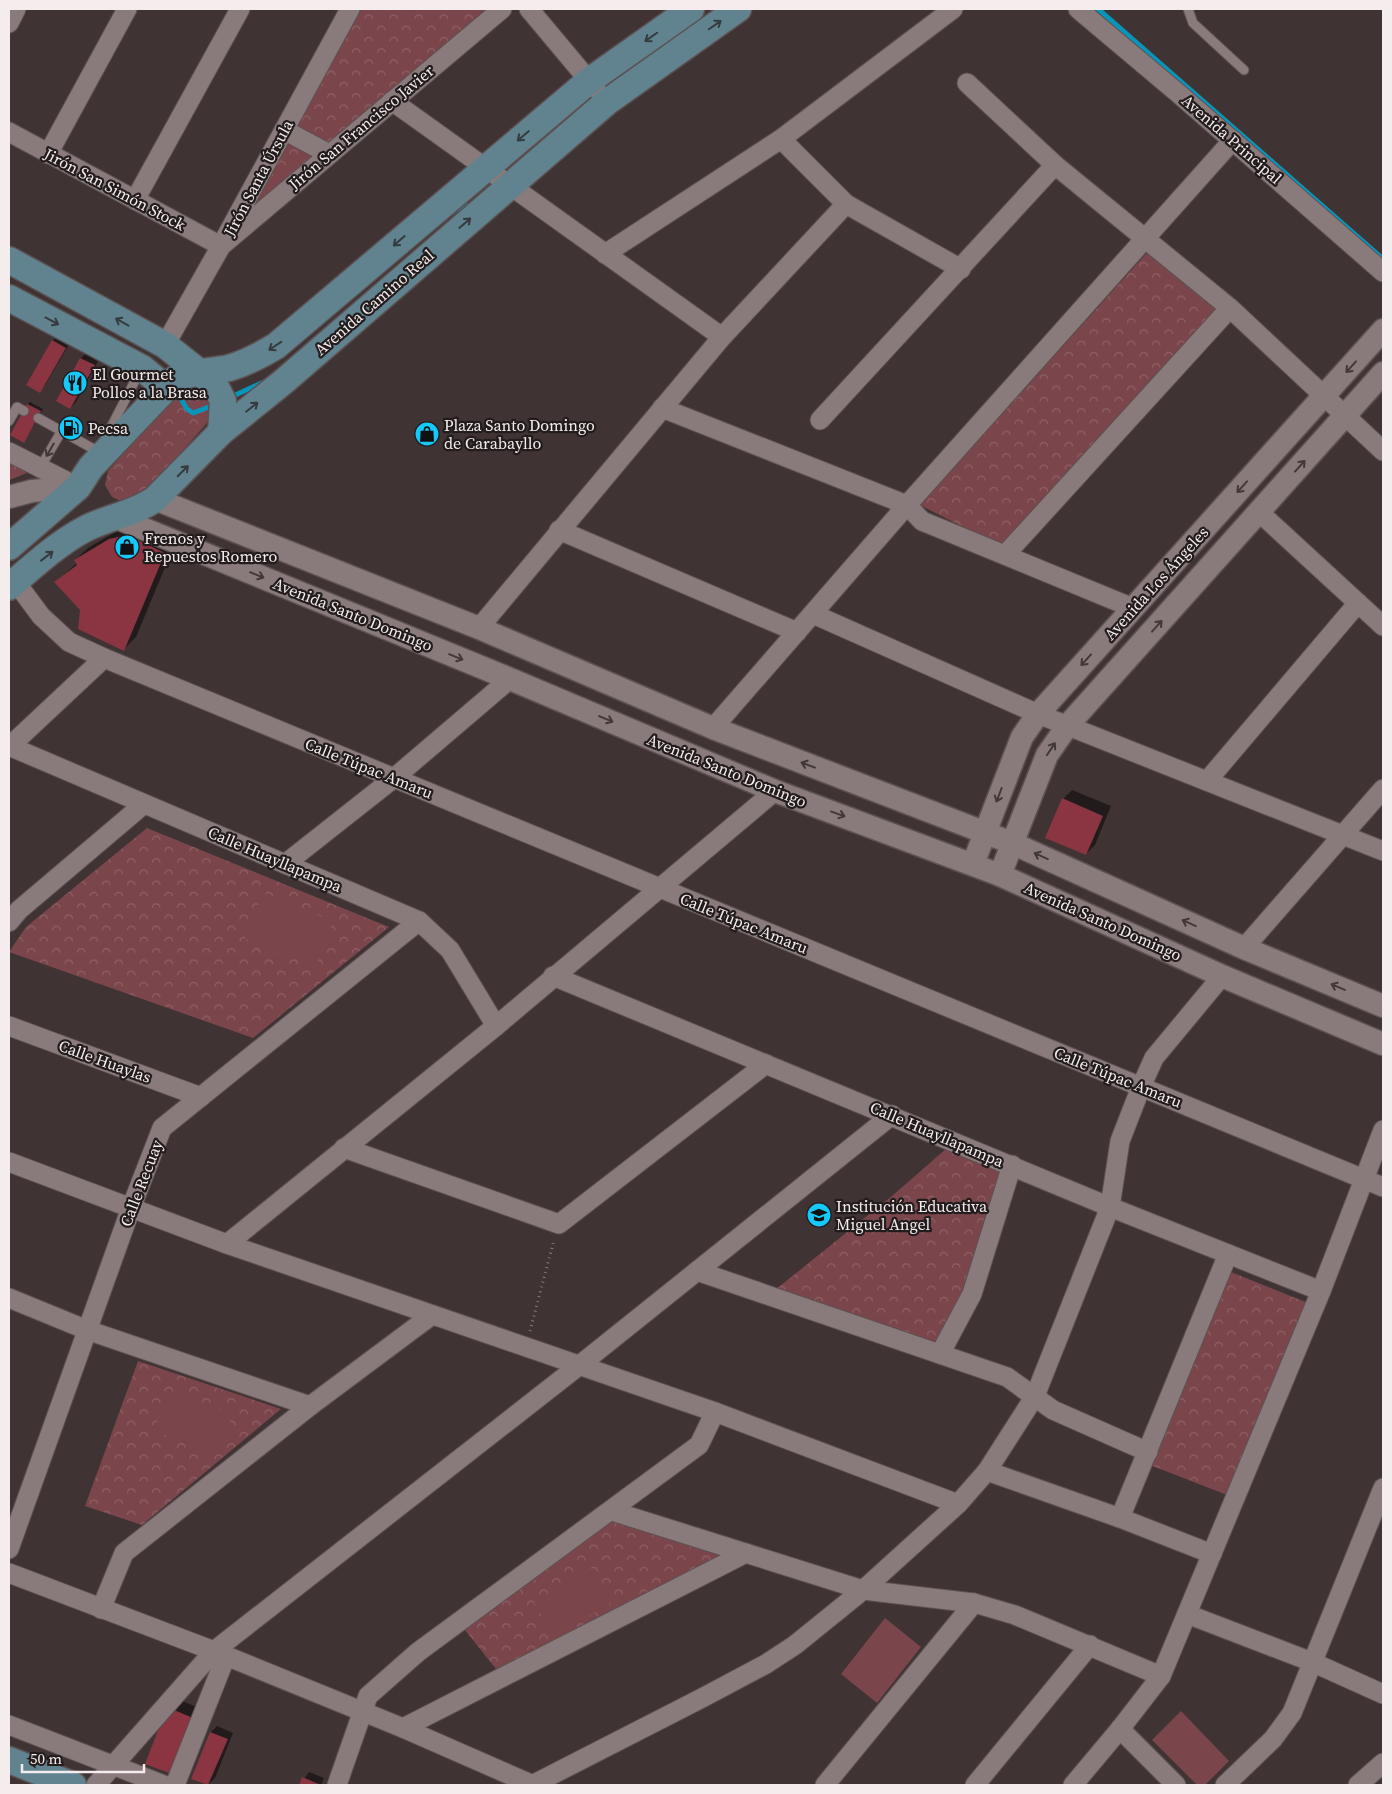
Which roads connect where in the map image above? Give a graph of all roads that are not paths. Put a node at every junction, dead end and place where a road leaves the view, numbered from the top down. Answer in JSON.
{"nodes":[{"id":1,"x":16,"y":9,"type":"edge"},
{"id":2,"x":127,"y":9,"type":"edge"},
{"id":3,"x":240,"y":9,"type":"edge"},
{"id":4,"x":350,"y":9,"type":"edge"},
{"id":5,"x":502,"y":9,"type":"edge"},
{"id":6,"x":529,"y":9,"type":"edge"},
{"id":7,"x":691,"y":9,"type":"edge"},
{"id":8,"x":738,"y":9,"type":"edge"},
{"id":9,"x":953,"y":9,"type":"edge"},
{"id":10,"x":1078,"y":9,"type":"edge"},
{"id":11,"x":1188,"y":9,"type":"edge"},
{"id":12,"x":9,"y":23,"type":"edge"},
{"id":13,"x":1244,"y":70,"type":"dead end"},
{"id":14,"x":589,"y":81,"type":"junction"},
{"id":15,"x":966,"y":83,"type":"dead end"},
{"id":16,"x":392,"y":101,"type":"junction"},
{"id":17,"x":607,"y":102,"type":"junction"},
{"id":18,"x":284,"y":130,"type":"junction"},
{"id":19,"x":9,"y":132,"type":"edge"},
{"id":20,"x":781,"y":138,"type":"junction"},
{"id":21,"x":1233,"y":140,"type":"junction"},
{"id":22,"x":48,"y":154,"type":"junction"},
{"id":23,"x":329,"y":154,"type":"junction"},
{"id":24,"x":1055,"y":165,"type":"junction"},
{"id":25,"x":484,"y":168,"type":"junction"},
{"id":26,"x":508,"y":185,"type":"junction"},
{"id":27,"x":135,"y":200,"type":"junction"},
{"id":28,"x":846,"y":204,"type":"junction"},
{"id":29,"x":1146,"y":239,"type":"junction"},
{"id":30,"x":221,"y":246,"type":"junction"},
{"id":31,"x":606,"y":254,"type":"junction"},
{"id":32,"x":9,"y":260,"type":"edge"},
{"id":33,"x":961,"y":269,"type":"junction"},
{"id":34,"x":1383,"y":272,"type":"edge"},
{"id":35,"x":9,"y":300,"type":"edge"},
{"id":36,"x":1230,"y":308,"type":"junction"},
{"id":37,"x":1383,"y":330,"type":"edge"},
{"id":38,"x":722,"y":337,"type":"junction"},
{"id":39,"x":165,"y":345,"type":"junction"},
{"id":40,"x":142,"y":368,"type":"junction"},
{"id":41,"x":197,"y":372,"type":"junction"},
{"id":42,"x":1383,"y":373,"type":"edge"},
{"id":43,"x":166,"y":388,"type":"junction"},
{"id":44,"x":1324,"y":396,"type":"junction"},
{"id":45,"x":662,"y":408,"type":"junction"},
{"id":46,"x":24,"y":411,"type":"dead end"},
{"id":47,"x":1345,"y":416,"type":"junction"},
{"id":48,"x":38,"y":418,"type":"dead end"},
{"id":49,"x":820,"y":420,"type":"dead end"},
{"id":50,"x":9,"y":421,"type":"edge"},
{"id":51,"x":61,"y":432,"type":"junction"},
{"id":52,"x":221,"y":432,"type":"junction"},
{"id":53,"x":1383,"y":451,"type":"edge"},
{"id":54,"x":9,"y":452,"type":"edge"},
{"id":55,"x":40,"y":468,"type":"junction"},
{"id":56,"x":89,"y":469,"type":"junction"},
{"id":57,"x":9,"y":496,"type":"edge"},
{"id":58,"x":156,"y":499,"type":"junction"},
{"id":59,"x":907,"y":505,"type":"junction"},
{"id":60,"x":1259,"y":512,"type":"junction"},
{"id":61,"x":115,"y":517,"type":"junction"},
{"id":62,"x":559,"y":530,"type":"junction"},
{"id":63,"x":9,"y":547,"type":"edge"},
{"id":64,"x":1005,"y":555,"type":"junction"},
{"id":65,"x":12,"y":584,"type":"edge"},
{"id":66,"x":1358,"y":603,"type":"junction"},
{"id":67,"x":1133,"y":608,"type":"junction"},
{"id":68,"x":813,"y":614,"type":"junction"},
{"id":69,"x":1383,"y":626,"type":"edge"},
{"id":70,"x":479,"y":628,"type":"junction"},
{"id":71,"x":797,"y":632,"type":"junction"},
{"id":72,"x":104,"y":658,"type":"junction"},
{"id":73,"x":510,"y":679,"type":"junction"},
{"id":74,"x":1038,"y":714,"type":"junction"},
{"id":75,"x":1068,"y":725,"type":"junction"},
{"id":76,"x":713,"y":728,"type":"junction"},
{"id":77,"x":9,"y":746,"type":"edge"},
{"id":78,"x":394,"y":778,"type":"junction"},
{"id":79,"x":1207,"y":781,"type":"junction"},
{"id":80,"x":1383,"y":789,"type":"edge"},
{"id":81,"x":775,"y":791,"type":"junction"},
{"id":82,"x":144,"y":804,"type":"junction"},
{"id":83,"x":984,"y":832,"type":"junction"},
{"id":84,"x":1343,"y":834,"type":"junction"},
{"id":85,"x":1012,"y":843,"type":"junction"},
{"id":86,"x":1383,"y":851,"type":"edge"},
{"id":87,"x":285,"y":864,"type":"junction"},
{"id":88,"x":973,"y":864,"type":"junction"},
{"id":89,"x":1000,"y":875,"type":"junction"},
{"id":90,"x":661,"y":888,"type":"junction"},
{"id":91,"x":419,"y":921,"type":"junction"},
{"id":92,"x":9,"y":922,"type":"edge"},
{"id":93,"x":1244,"y":948,"type":"junction"},
{"id":94,"x":553,"y":976,"type":"junction"},
{"id":95,"x":1222,"y":976,"type":"junction"},
{"id":96,"x":1383,"y":1006,"type":"edge"},
{"id":97,"x":9,"y":1026,"type":"edge"},
{"id":98,"x":496,"y":1026,"type":"junction"},
{"id":99,"x":1383,"y":1044,"type":"edge"},
{"id":100,"x":766,"y":1064,"type":"junction"},
{"id":101,"x":1140,"y":1086,"type":"junction"},
{"id":102,"x":201,"y":1097,"type":"junction"},
{"id":103,"x":892,"y":1115,"type":"junction"},
{"id":104,"x":1383,"y":1130,"type":"edge"},
{"id":105,"x":344,"y":1148,"type":"junction"},
{"id":106,"x":9,"y":1162,"type":"edge"},
{"id":107,"x":1012,"y":1165,"type":"junction"},
{"id":108,"x":1364,"y":1179,"type":"junction"},
{"id":109,"x":1383,"y":1187,"type":"edge"},
{"id":110,"x":1110,"y":1207,"type":"junction"},
{"id":111,"x":131,"y":1208,"type":"junction"},
{"id":112,"x":227,"y":1244,"type":"junction"},
{"id":113,"x":1228,"y":1254,"type":"junction"},
{"id":114,"x":697,"y":1271,"type":"junction"},
{"id":115,"x":1321,"y":1291,"type":"junction"},
{"id":116,"x":9,"y":1298,"type":"edge"},
{"id":117,"x":432,"y":1315,"type":"junction"},
{"id":118,"x":87,"y":1330,"type":"junction"},
{"id":119,"x":940,"y":1354,"type":"junction"},
{"id":120,"x":581,"y":1364,"type":"junction"},
{"id":121,"x":1035,"y":1396,"type":"junction"},
{"id":122,"x":310,"y":1406,"type":"junction"},
{"id":123,"x":715,"y":1412,"type":"junction"},
{"id":124,"x":1148,"y":1452,"type":"junction"},
{"id":125,"x":987,"y":1471,"type":"junction"},
{"id":126,"x":1383,"y":1488,"type":"edge"},
{"id":127,"x":958,"y":1504,"type":"junction"},
{"id":128,"x":612,"y":1511,"type":"junction"},
{"id":129,"x":1120,"y":1518,"type":"junction"},
{"id":130,"x":9,"y":1549,"type":"edge"},
{"id":131,"x":746,"y":1553,"type":"junction"},
{"id":132,"x":1212,"y":1554,"type":"junction"},
{"id":133,"x":9,"y":1573,"type":"edge"},
{"id":134,"x":863,"y":1590,"type":"junction"},
{"id":135,"x":974,"y":1603,"type":"junction"},
{"id":136,"x":101,"y":1609,"type":"junction"},
{"id":137,"x":1186,"y":1614,"type":"junction"},
{"id":138,"x":1090,"y":1645,"type":"junction"},
{"id":139,"x":220,"y":1653,"type":"junction"},
{"id":140,"x":1312,"y":1662,"type":"junction"},
{"id":141,"x":1161,"y":1676,"type":"junction"},
{"id":142,"x":1383,"y":1694,"type":"edge"},
{"id":143,"x":362,"y":1713,"type":"junction"},
{"id":144,"x":9,"y":1725,"type":"edge"},
{"id":145,"x":403,"y":1728,"type":"junction"},
{"id":146,"x":1120,"y":1729,"type":"junction"},
{"id":147,"x":9,"y":1760,"type":"edge"},
{"id":148,"x":1383,"y":1763,"type":"edge"},
{"id":149,"x":114,"y":1767,"type":"junction"},
{"id":150,"x":73,"y":1785,"type":"edge"},
{"id":151,"x":96,"y":1785,"type":"edge"},
{"id":152,"x":164,"y":1785,"type":"edge"},
{"id":153,"x":175,"y":1785,"type":"edge"},
{"id":154,"x":337,"y":1785,"type":"edge"},
{"id":155,"x":532,"y":1785,"type":"edge"},
{"id":156,"x":825,"y":1785,"type":"edge"},
{"id":157,"x":975,"y":1785,"type":"edge"},
{"id":158,"x":1073,"y":1785,"type":"edge"},
{"id":159,"x":1176,"y":1785,"type":"edge"},
{"id":160,"x":1225,"y":1785,"type":"edge"},
{"id":161,"x":1358,"y":1785,"type":"edge"}],
"edges":[{"from":1,"to":12,"type":"street"},
{"from":2,"to":22,"type":"street"},
{"from":3,"to":27,"type":"street"},
{"from":4,"to":18,"type":"street","name":"Jirón Santa Úrsula"},
{"from":5,"to":16,"type":"street","name":"Jirón San Francisco Javier"},
{"from":6,"to":14,"type":"street"},
{"from":7,"to":14,"type":"main road","name":"Avenida Camino Real","one_way":true},
{"from":17,"to":8,"type":"main road","name":"Avenida Camino Real","one_way":true},
{"from":9,"to":20,"type":"street"},
{"from":10,"to":21,"type":"street","name":"Avenida Principal"},
{"from":11,"to":13,"type":"lane"},
{"from":14,"to":17,"type":"street"},
{"from":14,"to":25,"type":"main road","name":"Avenida Camino Real","one_way":true},
{"from":15,"to":24,"type":"street"},
{"from":16,"to":23,"type":"street","name":"Jirón San Francisco Javier"},
{"from":16,"to":25,"type":"street"},
{"from":17,"to":26,"type":"main road","name":"Avenida Camino Real"},
{"from":18,"to":23,"type":"street"},
{"from":18,"to":30,"type":"street","name":"Jirón Santa Úrsula"},
{"from":19,"to":22,"type":"street","name":"Jirón San Simón Stock"},
{"from":20,"to":28,"type":"street"},
{"from":20,"to":31,"type":"street"},
{"from":21,"to":29,"type":"street"},
{"from":21,"to":34,"type":"street","name":"Avenida Principal"},
{"from":22,"to":27,"type":"street","name":"Jirón San Simón Stock"},
{"from":23,"to":30,"type":"street","name":"Jirón San Francisco Javier"},
{"from":24,"to":29,"type":"street"},
{"from":24,"to":33,"type":"street"},
{"from":25,"to":26,"type":"street"},
{"from":25,"to":41,"type":"main road","name":"Avenida Camino Real","one_way":true},
{"from":26,"to":31,"type":"street"},
{"from":52,"to":26,"type":"main road","name":"Avenida Camino Real","one_way":true},
{"from":27,"to":30,"type":"street","name":"Jirón San Simón Stock"},
{"from":28,"to":33,"type":"street"},
{"from":28,"to":38,"type":"street"},
{"from":29,"to":36,"type":"street"},
{"from":29,"to":59,"type":"street"},
{"from":30,"to":39,"type":"street","name":"Jirón Santa Úrsula"},
{"from":31,"to":38,"type":"street"},
{"from":39,"to":32,"type":"main road","one_way":true},
{"from":33,"to":49,"type":"street"},
{"from":35,"to":40,"type":"main road","one_way":true},
{"from":36,"to":44,"type":"street"},
{"from":36,"to":64,"type":"street"},
{"from":37,"to":44,"type":"street","name":"Avenida Los Ángeles","one_way":true},
{"from":38,"to":45,"type":"street"},
{"from":39,"to":41,"type":"main road"},
{"from":40,"to":43,"type":"main road"},
{"from":40,"to":56,"type":"lane"},
{"from":41,"to":43,"type":"main road","name":"Avenida Camino Real"},
{"from":41,"to":52,"type":"main road"},
{"from":42,"to":47,"type":"street","name":"Avenida Los Ángeles"},
{"from":43,"to":56,"type":"main road","name":"Avenida Camino Real"},
{"from":44,"to":47,"type":"street"},
{"from":44,"to":67,"type":"street","name":"Avenida Los Ángeles","one_way":true},
{"from":45,"to":59,"type":"street"},
{"from":45,"to":62,"type":"street"},
{"from":46,"to":50,"type":"lane"},
{"from":47,"to":53,"type":"street"},
{"from":60,"to":47,"type":"street","name":"Avenida Los Ángeles","one_way":true},
{"from":48,"to":51,"type":"lane"},
{"from":51,"to":55,"type":"lane","one_way":true},
{"from":51,"to":56,"type":"lane"},
{"from":58,"to":52,"type":"main road","name":"Avenida Camino Real","one_way":true},
{"from":54,"to":55,"type":"street"},
{"from":55,"to":56,"type":"street"},
{"from":56,"to":57,"type":"street"},
{"from":56,"to":61,"type":"main road","name":"Avenida Santo Domingo"},
{"from":56,"to":63,"type":"main road","name":"Avenida Camino Real"},
{"from":58,"to":61,"type":"main road","name":"Avenida Camino Real"},
{"from":58,"to":70,"type":"street","name":"Avenida Santo Domingo"},
{"from":59,"to":64,"type":"street"},
{"from":59,"to":68,"type":"street"},
{"from":60,"to":66,"type":"street"},
{"from":75,"to":60,"type":"street","name":"Avenida Los Ángeles","one_way":true},
{"from":65,"to":61,"type":"main road","name":"Avenida Camino Real","one_way":true},
{"from":61,"to":73,"type":"street","name":"Avenida Santo Domingo","one_way":true},
{"from":62,"to":70,"type":"street"},
{"from":62,"to":71,"type":"street"},
{"from":64,"to":67,"type":"street"},
{"from":65,"to":72,"type":"street","name":"Calle Túpac Amaru"},
{"from":66,"to":69,"type":"street"},
{"from":66,"to":79,"type":"street"},
{"from":67,"to":74,"type":"street","name":"Avenida Los Ángeles","one_way":true},
{"from":68,"to":71,"type":"street"},
{"from":68,"to":74,"type":"street"},
{"from":70,"to":76,"type":"street","name":"Avenida Santo Domingo"},
{"from":71,"to":76,"type":"street"},
{"from":72,"to":77,"type":"street"},
{"from":72,"to":78,"type":"street","name":"Calle Túpac Amaru"},
{"from":73,"to":78,"type":"street"},
{"from":73,"to":81,"type":"street","name":"Avenida Santo Domingo","one_way":true},
{"from":74,"to":75,"type":"street"},
{"from":74,"to":83,"type":"street","name":"Avenida Los Ángeles","one_way":true},
{"from":75,"to":79,"type":"street"},
{"from":85,"to":75,"type":"street","name":"Avenida Los Ángeles","one_way":true},
{"from":83,"to":76,"type":"street","name":"Avenida Santo Domingo","one_way":true},
{"from":77,"to":82,"type":"street","name":"Calle Huayllapampa"},
{"from":78,"to":87,"type":"street"},
{"from":78,"to":90,"type":"street","name":"Calle Túpac Amaru"},
{"from":79,"to":84,"type":"street"},
{"from":80,"to":84,"type":"street"},
{"from":81,"to":88,"type":"street","name":"Avenida Santo Domingo","one_way":true},
{"from":81,"to":90,"type":"street"},
{"from":82,"to":87,"type":"street","name":"Calle Huayllapampa"},
{"from":82,"to":92,"type":"street"},
{"from":83,"to":85,"type":"street","name":"Avenida Santo Domingo"},
{"from":83,"to":88,"type":"street","name":"Avenida Los Ángeles"},
{"from":84,"to":86,"type":"street"},
{"from":84,"to":93,"type":"street"},
{"from":85,"to":89,"type":"street","name":"Avenida Los Ángeles"},
{"from":93,"to":85,"type":"street","name":"Avenida Santo Domingo","one_way":true},
{"from":87,"to":91,"type":"street","name":"Calle Huayllapampa"},
{"from":88,"to":89,"type":"street","name":"Avenida Santo Domingo"},
{"from":89,"to":95,"type":"street","name":"Avenida Santo Domingo"},
{"from":90,"to":94,"type":"street"},
{"from":90,"to":101,"type":"street","name":"Calle Túpac Amaru"},
{"from":91,"to":98,"type":"street","name":"Calle Huayllapampa"},
{"from":91,"to":102,"type":"street","name":"Calle Recuay"},
{"from":96,"to":93,"type":"street","name":"Avenida Santo Domingo","one_way":true},
{"from":94,"to":98,"type":"street"},
{"from":94,"to":100,"type":"street","name":"Calle Huayllapampa"},
{"from":95,"to":99,"type":"street","name":"Avenida Santo Domingo"},
{"from":95,"to":101,"type":"street"},
{"from":97,"to":102,"type":"street","name":"Calle Huaylas"},
{"from":98,"to":105,"type":"street"},
{"from":100,"to":103,"type":"street","name":"Calle Huayllapampa"},
{"from":100,"to":105,"type":"street"},
{"from":101,"to":108,"type":"street","name":"Calle Túpac Amaru"},
{"from":101,"to":110,"type":"street"},
{"from":102,"to":111,"type":"street","name":"Calle Recuay"},
{"from":103,"to":107,"type":"street","name":"Calle Huayllapampa"},
{"from":103,"to":114,"type":"street"},
{"from":104,"to":108,"type":"street"},
{"from":105,"to":112,"type":"street"},
{"from":106,"to":111,"type":"street"},
{"from":107,"to":110,"type":"street","name":"Calle Huayllapampa"},
{"from":107,"to":119,"type":"street"},
{"from":108,"to":109,"type":"street","name":"Calle Túpac Amaru"},
{"from":108,"to":115,"type":"street"},
{"from":110,"to":113,"type":"street","name":"Calle Huayllapampa"},
{"from":110,"to":121,"type":"street"},
{"from":111,"to":112,"type":"street"},
{"from":111,"to":118,"type":"street","name":"Calle Recuay"},
{"from":112,"to":117,"type":"street"},
{"from":113,"to":115,"type":"street","name":"Calle Huayllapampa"},
{"from":113,"to":124,"type":"street"},
{"from":114,"to":119,"type":"street"},
{"from":114,"to":120,"type":"street"},
{"from":115,"to":132,"type":"street"},
{"from":116,"to":118,"type":"street"},
{"from":117,"to":120,"type":"street"},
{"from":117,"to":122,"type":"street"},
{"from":118,"to":122,"type":"street"},
{"from":118,"to":130,"type":"street","name":"Calle Recuay"},
{"from":119,"to":121,"type":"street"},
{"from":120,"to":123,"type":"street"},
{"from":120,"to":139,"type":"street"},
{"from":121,"to":124,"type":"street"},
{"from":121,"to":125,"type":"street"},
{"from":122,"to":136,"type":"street"},
{"from":123,"to":127,"type":"street"},
{"from":123,"to":128,"type":"street"},
{"from":124,"to":129,"type":"street"},
{"from":125,"to":127,"type":"street"},
{"from":125,"to":129,"type":"street"},
{"from":126,"to":140,"type":"street"},
{"from":127,"to":134,"type":"street"},
{"from":128,"to":131,"type":"street"},
{"from":128,"to":143,"type":"street"},
{"from":129,"to":132,"type":"street"},
{"from":131,"to":134,"type":"street"},
{"from":131,"to":145,"type":"street"},
{"from":132,"to":137,"type":"street"},
{"from":133,"to":136,"type":"street"},
{"from":134,"to":135,"type":"street"},
{"from":134,"to":155,"type":"street"},
{"from":135,"to":138,"type":"street"},
{"from":135,"to":156,"type":"street"},
{"from":136,"to":139,"type":"street"},
{"from":137,"to":140,"type":"street"},
{"from":137,"to":141,"type":"street"},
{"from":138,"to":141,"type":"street"},
{"from":138,"to":157,"type":"street"},
{"from":139,"to":143,"type":"street"},
{"from":139,"to":149,"type":"street"},
{"from":139,"to":153,"type":"street"},
{"from":140,"to":142,"type":"street"},
{"from":140,"to":160,"type":"street"},
{"from":141,"to":146,"type":"street"},
{"from":143,"to":145,"type":"street"},
{"from":143,"to":154,"type":"street"},
{"from":144,"to":149,"type":"street"},
{"from":145,"to":155,"type":"street"},
{"from":146,"to":158,"type":"street"},
{"from":146,"to":159,"type":"street"},
{"from":147,"to":150,"type":"main road"},
{"from":148,"to":161,"type":"street"},
{"from":149,"to":151,"type":"street"},
{"from":149,"to":152,"type":"street"}]}
